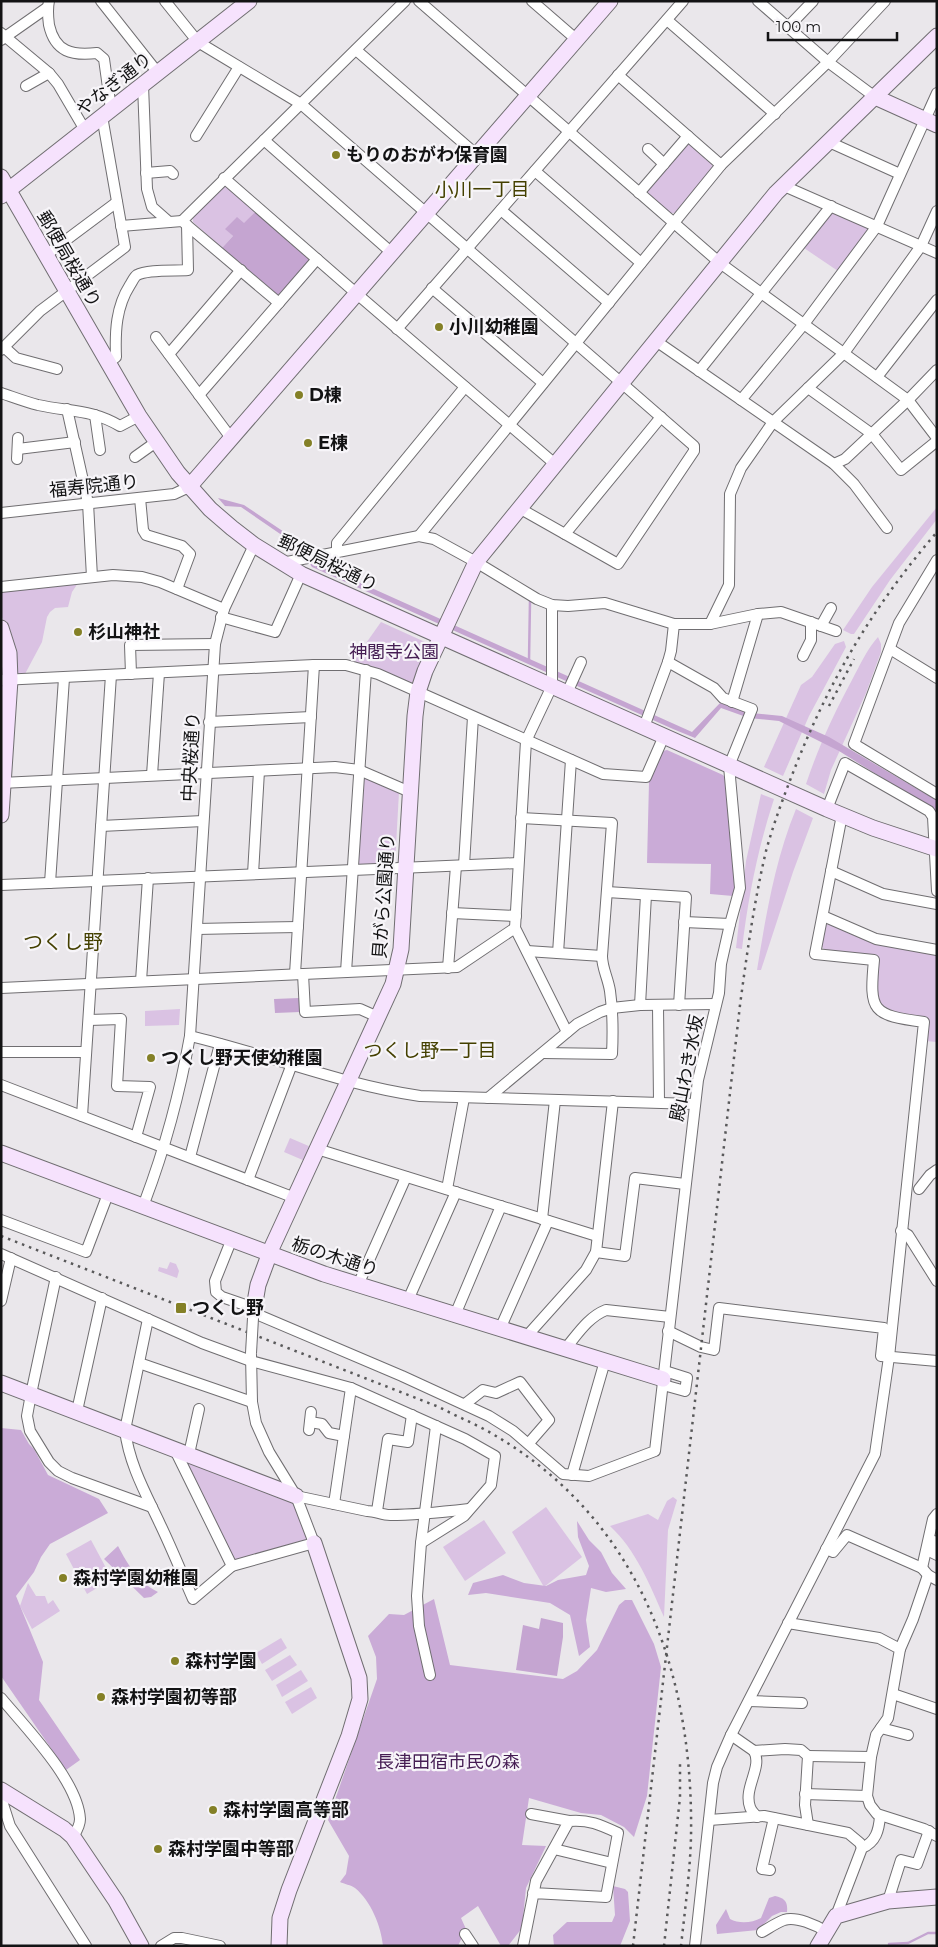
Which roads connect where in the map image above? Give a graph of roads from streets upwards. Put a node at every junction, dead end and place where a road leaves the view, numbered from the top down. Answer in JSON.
{"nodes":[{"id":1,"x":101,"y":1,"type":"edge"},
{"id":2,"x":165,"y":1,"type":"edge"},
{"id":3,"x":249,"y":1,"type":"edge"},
{"id":4,"x":405,"y":1,"type":"edge"},
{"id":5,"x":419,"y":1,"type":"edge"},
{"id":6,"x":532,"y":1,"type":"edge"},
{"id":7,"x":610,"y":1,"type":"edge"},
{"id":8,"x":683,"y":1,"type":"edge"},
{"id":9,"x":758,"y":1,"type":"edge"},
{"id":10,"x":813,"y":1,"type":"edge"},
{"id":11,"x":885,"y":1,"type":"edge"},
{"id":12,"x":48,"y":4,"type":"edge"},
{"id":13,"x":666,"y":20,"type":"junction"},
{"id":14,"x":788,"y":27,"type":"junction"},
{"id":15,"x":3,"y":37,"type":"edge"},
{"id":16,"x":577,"y":40,"type":"junction"},
{"id":17,"x":198,"y":42,"type":"junction"},
{"id":18,"x":933,"y":45,"type":"edge"},
{"id":19,"x":356,"y":50,"type":"junction"},
{"id":20,"x":828,"y":62,"type":"junction"},
{"id":21,"x":239,"y":67,"type":"junction"},
{"id":22,"x":49,"y":73,"type":"junction"},
{"id":23,"x":158,"y":73,"type":"junction"},
{"id":24,"x":618,"y":75,"type":"junction"},
{"id":25,"x":143,"y":85,"type":"junction"},
{"id":26,"x":26,"y":86,"type":"dead end"},
{"id":27,"x":937,"y":93,"type":"edge"},
{"id":28,"x":528,"y":97,"type":"junction"},
{"id":29,"x":875,"y":97,"type":"junction"},
{"id":30,"x":301,"y":104,"type":"junction"},
{"id":31,"x":107,"y":113,"type":"junction"},
{"id":32,"x":775,"y":114,"type":"junction"},
{"id":33,"x":931,"y":122,"type":"edge"},
{"id":34,"x":85,"y":130,"type":"junction"},
{"id":35,"x":203,"y":132,"type":"dead end"},
{"id":36,"x":568,"y":132,"type":"junction"},
{"id":37,"x":688,"y":136,"type":"junction"},
{"id":38,"x":264,"y":140,"type":"junction"},
{"id":39,"x":829,"y":142,"type":"junction"},
{"id":40,"x":648,"y":149,"type":"dead end"},
{"id":41,"x":477,"y":155,"type":"junction"},
{"id":42,"x":664,"y":164,"type":"junction"},
{"id":43,"x":721,"y":165,"type":"junction"},
{"id":44,"x":535,"y":171,"type":"junction"},
{"id":45,"x":146,"y":173,"type":"junction"},
{"id":46,"x":173,"y":174,"type":"dead end"},
{"id":47,"x":900,"y":174,"type":"junction"},
{"id":48,"x":224,"y":178,"type":"junction"},
{"id":49,"x":784,"y":186,"type":"junction"},
{"id":50,"x":4,"y":188,"type":"edge"},
{"id":51,"x":639,"y":193,"type":"junction"},
{"id":52,"x":117,"y":202,"type":"junction"},
{"id":53,"x":831,"y":206,"type":"junction"},
{"id":54,"x":501,"y":210,"type":"junction"},
{"id":55,"x":937,"y":211,"type":"edge"},
{"id":56,"x":427,"y":213,"type":"junction"},
{"id":57,"x":169,"y":222,"type":"junction"},
{"id":58,"x":184,"y":223,"type":"junction"},
{"id":59,"x":673,"y":223,"type":"junction"},
{"id":60,"x":121,"y":226,"type":"junction"},
{"id":61,"x":877,"y":226,"type":"junction"},
{"id":62,"x":921,"y":246,"type":"junction"},
{"id":63,"x":468,"y":248,"type":"junction"},
{"id":64,"x":392,"y":253,"type":"junction"},
{"id":65,"x":937,"y":253,"type":"edge"},
{"id":66,"x":46,"y":255,"type":"junction"},
{"id":67,"x":317,"y":259,"type":"junction"},
{"id":68,"x":641,"y":263,"type":"junction"},
{"id":69,"x":720,"y":264,"type":"junction"},
{"id":70,"x":241,"y":270,"type":"junction"},
{"id":71,"x":432,"y":288,"type":"junction"},
{"id":72,"x":67,"y":292,"type":"junction"},
{"id":73,"x":356,"y":294,"type":"junction"},
{"id":74,"x":762,"y":294,"type":"junction"},
{"id":75,"x":937,"y":300,"type":"edge"},
{"id":76,"x":279,"y":303,"type":"junction"},
{"id":77,"x":609,"y":303,"type":"junction"},
{"id":78,"x":804,"y":324,"type":"junction"},
{"id":79,"x":397,"y":329,"type":"junction"},
{"id":80,"x":156,"y":337,"type":"dead end"},
{"id":81,"x":656,"y":341,"type":"junction"},
{"id":82,"x":576,"y":343,"type":"junction"},
{"id":83,"x":4,"y":344,"type":"edge"},
{"id":84,"x":169,"y":354,"type":"junction"},
{"id":85,"x":844,"y":354,"type":"junction"},
{"id":86,"x":108,"y":363,"type":"junction"},
{"id":87,"x":57,"y":369,"type":"dead end"},
{"id":88,"x":937,"y":370,"type":"edge"},
{"id":89,"x":699,"y":372,"type":"junction"},
{"id":90,"x":877,"y":377,"type":"junction"},
{"id":91,"x":543,"y":383,"type":"junction"},
{"id":92,"x":622,"y":384,"type":"junction"},
{"id":93,"x":465,"y":387,"type":"junction"},
{"id":94,"x":808,"y":388,"type":"junction"},
{"id":95,"x":1,"y":394,"type":"edge"},
{"id":96,"x":199,"y":395,"type":"junction"},
{"id":97,"x":741,"y":400,"type":"junction"},
{"id":98,"x":908,"y":400,"type":"junction"},
{"id":99,"x":67,"y":409,"type":"junction"},
{"id":100,"x":95,"y":415,"type":"junction"},
{"id":101,"x":139,"y":416,"type":"junction"},
{"id":102,"x":661,"y":417,"type":"junction"},
{"id":103,"x":773,"y":422,"type":"junction"},
{"id":104,"x":510,"y":425,"type":"junction"},
{"id":105,"x":872,"y":434,"type":"junction"},
{"id":106,"x":18,"y":438,"type":"dead end"},
{"id":107,"x":231,"y":438,"type":"junction"},
{"id":108,"x":937,"y":440,"type":"edge"},
{"id":109,"x":74,"y":442,"type":"junction"},
{"id":110,"x":156,"y":442,"type":"junction"},
{"id":111,"x":100,"y":450,"type":"dead end"},
{"id":112,"x":135,"y":457,"type":"dead end"},
{"id":113,"x":555,"y":464,"type":"junction"},
{"id":114,"x":834,"y":464,"type":"junction"},
{"id":115,"x":189,"y":487,"type":"junction"},
{"id":116,"x":140,"y":498,"type":"junction"},
{"id":117,"x":88,"y":503,"type":"junction"},
{"id":118,"x":519,"y":508,"type":"junction"},
{"id":119,"x":1,"y":513,"type":"edge"},
{"id":120,"x":887,"y":528,"type":"dead end"},
{"id":121,"x":565,"y":534,"type":"junction"},
{"id":122,"x":419,"y":536,"type":"junction"},
{"id":123,"x":254,"y":545,"type":"junction"},
{"id":124,"x":337,"y":552,"type":"junction"},
{"id":125,"x":937,"y":560,"type":"edge"},
{"id":126,"x":476,"y":562,"type":"junction"},
{"id":127,"x":302,"y":566,"type":"junction"},
{"id":128,"x":92,"y":577,"type":"junction"},
{"id":129,"x":1,"y":587,"type":"edge"},
{"id":130,"x":177,"y":589,"type":"junction"},
{"id":131,"x":552,"y":605,"type":"junction"},
{"id":132,"x":831,"y":608,"type":"dead end"},
{"id":133,"x":223,"y":613,"type":"junction"},
{"id":134,"x":758,"y":614,"type":"junction"},
{"id":135,"x":674,"y":624,"type":"junction"},
{"id":136,"x":710,"y":624,"type":"junction"},
{"id":137,"x":816,"y":624,"type":"junction"},
{"id":138,"x":1,"y":628,"type":"edge"},
{"id":139,"x":836,"y":631,"type":"dead end"},
{"id":140,"x":441,"y":636,"type":"junction"},
{"id":141,"x":215,"y":644,"type":"junction"},
{"id":142,"x":890,"y":649,"type":"junction"},
{"id":143,"x":803,"y":650,"type":"dead end"},
{"id":144,"x":581,"y":662,"type":"dead end"},
{"id":145,"x":668,"y":662,"type":"junction"},
{"id":146,"x":314,"y":665,"type":"junction"},
{"id":147,"x":366,"y":670,"type":"junction"},
{"id":148,"x":212,"y":671,"type":"junction"},
{"id":149,"x":159,"y":673,"type":"junction"},
{"id":150,"x":131,"y":674,"type":"junction"},
{"id":151,"x":111,"y":675,"type":"junction"},
{"id":152,"x":64,"y":678,"type":"junction"},
{"id":153,"x":937,"y":678,"type":"edge"},
{"id":154,"x":5,"y":680,"type":"edge"},
{"id":155,"x":571,"y":685,"type":"junction"},
{"id":156,"x":552,"y":686,"type":"junction"},
{"id":157,"x":418,"y":692,"type":"junction"},
{"id":158,"x":732,"y":702,"type":"junction"},
{"id":159,"x":311,"y":717,"type":"junction"},
{"id":160,"x":473,"y":717,"type":"junction"},
{"id":161,"x":209,"y":722,"type":"junction"},
{"id":162,"x":644,"y":727,"type":"junction"},
{"id":163,"x":4,"y":730,"type":"edge"},
{"id":164,"x":664,"y":736,"type":"junction"},
{"id":165,"x":526,"y":741,"type":"junction"},
{"id":166,"x":571,"y":760,"type":"junction"},
{"id":167,"x":729,"y":766,"type":"junction"},
{"id":168,"x":307,"y":768,"type":"junction"},
{"id":169,"x":359,"y":770,"type":"junction"},
{"id":170,"x":259,"y":771,"type":"junction"},
{"id":171,"x":206,"y":773,"type":"junction"},
{"id":172,"x":152,"y":775,"type":"junction"},
{"id":173,"x":104,"y":778,"type":"junction"},
{"id":174,"x":57,"y":780,"type":"junction"},
{"id":175,"x":2,"y":782,"type":"edge"},
{"id":176,"x":410,"y":792,"type":"junction"},
{"id":177,"x":937,"y":794,"type":"edge"},
{"id":178,"x":827,"y":809,"type":"junction"},
{"id":179,"x":1,"y":815,"type":"edge"},
{"id":180,"x":842,"y":815,"type":"junction"},
{"id":181,"x":521,"y":818,"type":"junction"},
{"id":182,"x":567,"y":820,"type":"junction"},
{"id":183,"x":203,"y":821,"type":"junction"},
{"id":184,"x":101,"y":826,"type":"junction"},
{"id":185,"x":935,"y":848,"type":"edge"},
{"id":186,"x":518,"y":863,"type":"junction"},
{"id":187,"x":460,"y":865,"type":"junction"},
{"id":188,"x":406,"y":868,"type":"junction"},
{"id":189,"x":353,"y":870,"type":"junction"},
{"id":190,"x":831,"y":871,"type":"junction"},
{"id":191,"x":301,"y":872,"type":"junction"},
{"id":192,"x":253,"y":874,"type":"junction"},
{"id":193,"x":200,"y":876,"type":"junction"},
{"id":194,"x":148,"y":878,"type":"junction"},
{"id":195,"x":98,"y":881,"type":"junction"},
{"id":196,"x":50,"y":883,"type":"junction"},
{"id":197,"x":1,"y":885,"type":"edge"},
{"id":198,"x":937,"y":891,"type":"edge"},
{"id":199,"x":607,"y":892,"type":"junction"},
{"id":200,"x":646,"y":895,"type":"junction"},
{"id":201,"x":937,"y":904,"type":"edge"},
{"id":202,"x":452,"y":913,"type":"junction"},
{"id":203,"x":516,"y":916,"type":"junction"},
{"id":204,"x":823,"y":916,"type":"junction"},
{"id":205,"x":684,"y":922,"type":"junction"},
{"id":206,"x":730,"y":924,"type":"junction"},
{"id":207,"x":298,"y":927,"type":"junction"},
{"id":208,"x":515,"y":928,"type":"junction"},
{"id":209,"x":197,"y":929,"type":"junction"},
{"id":210,"x":937,"y":950,"type":"edge"},
{"id":211,"x":527,"y":952,"type":"junction"},
{"id":212,"x":558,"y":953,"type":"junction"},
{"id":213,"x":602,"y":956,"type":"junction"},
{"id":214,"x":448,"y":968,"type":"junction"},
{"id":215,"x":397,"y":970,"type":"junction"},
{"id":216,"x":346,"y":972,"type":"junction"},
{"id":217,"x":299,"y":974,"type":"junction"},
{"id":218,"x":194,"y":979,"type":"junction"},
{"id":219,"x":141,"y":982,"type":"junction"},
{"id":220,"x":91,"y":984,"type":"junction"},
{"id":221,"x":1,"y":988,"type":"edge"},
{"id":222,"x":716,"y":1004,"type":"junction"},
{"id":223,"x":640,"y":1005,"type":"junction"},
{"id":224,"x":658,"y":1005,"type":"junction"},
{"id":225,"x":680,"y":1005,"type":"junction"},
{"id":226,"x":612,"y":1008,"type":"junction"},
{"id":227,"x":378,"y":1017,"type":"junction"},
{"id":228,"x":88,"y":1020,"type":"junction"},
{"id":229,"x":567,"y":1032,"type":"junction"},
{"id":230,"x":190,"y":1036,"type":"junction"},
{"id":231,"x":220,"y":1044,"type":"junction"},
{"id":232,"x":1,"y":1052,"type":"edge"},
{"id":233,"x":86,"y":1052,"type":"junction"},
{"id":234,"x":543,"y":1052,"type":"junction"},
{"id":235,"x":292,"y":1064,"type":"junction"},
{"id":236,"x":348,"y":1081,"type":"junction"},
{"id":237,"x":1,"y":1085,"type":"edge"},
{"id":238,"x":464,"y":1098,"type":"junction"},
{"id":239,"x":488,"y":1098,"type":"junction"},
{"id":240,"x":555,"y":1100,"type":"junction"},
{"id":241,"x":613,"y":1101,"type":"junction"},
{"id":242,"x":659,"y":1102,"type":"junction"},
{"id":243,"x":695,"y":1104,"type":"junction"},
{"id":244,"x":82,"y":1116,"type":"junction"},
{"id":245,"x":136,"y":1137,"type":"junction"},
{"id":246,"x":160,"y":1146,"type":"junction"},
{"id":247,"x":317,"y":1149,"type":"junction"},
{"id":248,"x":1,"y":1154,"type":"edge"},
{"id":249,"x":190,"y":1157,"type":"junction"},
{"id":250,"x":937,"y":1170,"type":"edge"},
{"id":251,"x":406,"y":1177,"type":"junction"},
{"id":252,"x":248,"y":1180,"type":"junction"},
{"id":253,"x":685,"y":1184,"type":"junction"},
{"id":254,"x":918,"y":1189,"type":"dead end"},
{"id":255,"x":452,"y":1191,"type":"junction"},
{"id":256,"x":108,"y":1194,"type":"junction"},
{"id":257,"x":295,"y":1198,"type":"junction"},
{"id":258,"x":145,"y":1201,"type":"dead end"},
{"id":259,"x":501,"y":1206,"type":"junction"},
{"id":260,"x":1,"y":1220,"type":"edge"},
{"id":261,"x":545,"y":1220,"type":"junction"},
{"id":262,"x":901,"y":1231,"type":"junction"},
{"id":263,"x":597,"y":1236,"type":"junction"},
{"id":264,"x":231,"y":1240,"type":"junction"},
{"id":265,"x":596,"y":1252,"type":"junction"},
{"id":266,"x":269,"y":1255,"type":"junction"},
{"id":267,"x":6,"y":1256,"type":"edge"},
{"id":268,"x":56,"y":1277,"type":"junction"},
{"id":269,"x":937,"y":1281,"type":"edge"},
{"id":270,"x":358,"y":1285,"type":"junction"},
{"id":271,"x":102,"y":1298,"type":"junction"},
{"id":272,"x":408,"y":1300,"type":"junction"},
{"id":273,"x":1,"y":1301,"type":"edge"},
{"id":274,"x":254,"y":1313,"type":"junction"},
{"id":275,"x":455,"y":1315,"type":"junction"},
{"id":276,"x":670,"y":1317,"type":"junction"},
{"id":277,"x":148,"y":1320,"type":"junction"},
{"id":278,"x":500,"y":1328,"type":"junction"},
{"id":279,"x":668,"y":1330,"type":"junction"},
{"id":280,"x":526,"y":1337,"type":"junction"},
{"id":281,"x":565,"y":1349,"type":"junction"},
{"id":282,"x":885,"y":1355,"type":"junction"},
{"id":283,"x":251,"y":1357,"type":"junction"},
{"id":284,"x":605,"y":1361,"type":"junction"},
{"id":285,"x":937,"y":1361,"type":"edge"},
{"id":286,"x":139,"y":1363,"type":"junction"},
{"id":287,"x":663,"y":1379,"type":"junction"},
{"id":288,"x":1,"y":1382,"type":"edge"},
{"id":289,"x":351,"y":1388,"type":"junction"},
{"id":290,"x":31,"y":1394,"type":"junction"},
{"id":291,"x":252,"y":1402,"type":"junction"},
{"id":292,"x":464,"y":1404,"type":"junction"},
{"id":293,"x":199,"y":1409,"type":"dead end"},
{"id":294,"x":77,"y":1411,"type":"junction"},
{"id":295,"x":412,"y":1415,"type":"junction"},
{"id":296,"x":310,"y":1421,"type":"dead end"},
{"id":297,"x":436,"y":1426,"type":"junction"},
{"id":298,"x":125,"y":1430,"type":"junction"},
{"id":299,"x":344,"y":1436,"type":"junction"},
{"id":300,"x":529,"y":1443,"type":"junction"},
{"id":301,"x":182,"y":1452,"type":"junction"},
{"id":302,"x":572,"y":1475,"type":"junction"},
{"id":303,"x":296,"y":1496,"type":"junction"},
{"id":304,"x":334,"y":1504,"type":"junction"},
{"id":305,"x":152,"y":1507,"type":"junction"},
{"id":306,"x":469,"y":1509,"type":"junction"},
{"id":307,"x":377,"y":1512,"type":"junction"},
{"id":308,"x":424,"y":1514,"type":"junction"},
{"id":309,"x":937,"y":1514,"type":"edge"},
{"id":310,"x":937,"y":1528,"type":"edge"},
{"id":311,"x":314,"y":1543,"type":"junction"},
{"id":312,"x":421,"y":1543,"type":"junction"},
{"id":313,"x":826,"y":1549,"type":"junction"},
{"id":314,"x":937,"y":1555,"type":"edge"},
{"id":315,"x":232,"y":1566,"type":"junction"},
{"id":316,"x":929,"y":1574,"type":"edge"},
{"id":317,"x":788,"y":1624,"type":"junction"},
{"id":318,"x":900,"y":1649,"type":"junction"},
{"id":319,"x":430,"y":1675,"type":"dead end"},
{"id":320,"x":893,"y":1694,"type":"junction"},
{"id":321,"x":1,"y":1698,"type":"edge"},
{"id":322,"x":749,"y":1701,"type":"junction"},
{"id":323,"x":802,"y":1703,"type":"dead end"},
{"id":324,"x":937,"y":1708,"type":"edge"},
{"id":325,"x":881,"y":1728,"type":"junction"},
{"id":326,"x":731,"y":1734,"type":"junction"},
{"id":327,"x":908,"y":1735,"type":"dead end"},
{"id":328,"x":754,"y":1751,"type":"junction"},
{"id":329,"x":808,"y":1756,"type":"junction"},
{"id":330,"x":871,"y":1757,"type":"junction"},
{"id":331,"x":3,"y":1791,"type":"edge"},
{"id":332,"x":806,"y":1794,"type":"junction"},
{"id":333,"x":867,"y":1796,"type":"junction"},
{"id":334,"x":531,"y":1814,"type":"dead end"},
{"id":335,"x":880,"y":1816,"type":"junction"},
{"id":336,"x":757,"y":1817,"type":"junction"},
{"id":337,"x":774,"y":1818,"type":"junction"},
{"id":338,"x":709,"y":1820,"type":"junction"},
{"id":339,"x":568,"y":1821,"type":"junction"},
{"id":340,"x":808,"y":1825,"type":"junction"},
{"id":341,"x":933,"y":1833,"type":"edge"},
{"id":342,"x":72,"y":1837,"type":"junction"},
{"id":343,"x":554,"y":1848,"type":"junction"},
{"id":344,"x":862,"y":1848,"type":"junction"},
{"id":345,"x":612,"y":1863,"type":"junction"},
{"id":346,"x":770,"y":1870,"type":"dead end"},
{"id":347,"x":533,"y":1893,"type":"junction"},
{"id":348,"x":937,"y":1897,"type":"edge"},
{"id":349,"x":888,"y":1901,"type":"junction"},
{"id":350,"x":836,"y":1916,"type":"junction"},
{"id":351,"x":762,"y":1932,"type":"dead end"},
{"id":352,"x":827,"y":1932,"type":"junction"},
{"id":353,"x":466,"y":1934,"type":"dead end"},
{"id":354,"x":86,"y":1946,"type":"edge"},
{"id":355,"x":141,"y":1946,"type":"edge"},
{"id":356,"x":161,"y":1946,"type":"edge"},
{"id":357,"x":220,"y":1946,"type":"edge"},
{"id":358,"x":279,"y":1946,"type":"edge"},
{"id":359,"x":474,"y":1946,"type":"edge"},
{"id":360,"x":523,"y":1946,"type":"edge"},
{"id":361,"x":695,"y":1946,"type":"edge"},
{"id":362,"x":818,"y":1946,"type":"edge"}],
"edges":[{"from":1,"to":23,"type":"street"},
{"from":2,"to":17,"type":"street"},
{"from":3,"to":17,"type":"street","name":"やなぎ通り"},
{"from":4,"to":19,"type":"street"},
{"from":5,"to":28,"type":"street"},
{"from":6,"to":16,"type":"street"},
{"from":7,"to":16,"type":"street"},
{"from":8,"to":13,"type":"street"},
{"from":9,"to":14,"type":"street"},
{"from":10,"to":14,"type":"street"},
{"from":11,"to":20,"type":"street"},
{"from":12,"to":15,"type":"street"},
{"from":12,"to":31,"type":"street"},
{"from":13,"to":24,"type":"street"},
{"from":13,"to":32,"type":"street"},
{"from":14,"to":20,"type":"street"},
{"from":15,"to":22,"type":"street"},
{"from":16,"to":28,"type":"street"},
{"from":17,"to":21,"type":"street"},
{"from":17,"to":23,"type":"street","name":"やなぎ通り"},
{"from":18,"to":29,"type":"street","name":"貝がら公園通り"},
{"from":19,"to":30,"type":"street"},
{"from":19,"to":41,"type":"street"},
{"from":20,"to":29,"type":"street"},
{"from":20,"to":32,"type":"street"},
{"from":21,"to":30,"type":"street"},
{"from":21,"to":35,"type":"street"},
{"from":22,"to":26,"type":"street"},
{"from":22,"to":34,"type":"street"},
{"from":23,"to":25,"type":"street","name":"やなぎ通り"},
{"from":24,"to":36,"type":"street"},
{"from":24,"to":37,"type":"street"},
{"from":25,"to":31,"type":"street","name":"やなぎ通り"},
{"from":25,"to":45,"type":"street"},
{"from":27,"to":33,"type":"street"},
{"from":28,"to":36,"type":"street"},
{"from":28,"to":41,"type":"street"},
{"from":29,"to":33,"type":"street"},
{"from":29,"to":39,"type":"street","name":"貝がら公園通り"},
{"from":30,"to":38,"type":"street"},
{"from":30,"to":56,"type":"street"},
{"from":31,"to":34,"type":"street","name":"やなぎ通り"},
{"from":31,"to":52,"type":"street"},
{"from":32,"to":43,"type":"street"},
{"from":33,"to":47,"type":"street"},
{"from":34,"to":50,"type":"street","name":"やなぎ通り"},
{"from":36,"to":44,"type":"street"},
{"from":36,"to":51,"type":"street"},
{"from":37,"to":42,"type":"street"},
{"from":37,"to":43,"type":"street"},
{"from":38,"to":48,"type":"street"},
{"from":38,"to":64,"type":"street"},
{"from":39,"to":47,"type":"street"},
{"from":39,"to":49,"type":"street","name":"貝がら公園通り"},
{"from":40,"to":42,"type":"street"},
{"from":41,"to":56,"type":"street"},
{"from":42,"to":51,"type":"street"},
{"from":43,"to":59,"type":"street"},
{"from":44,"to":54,"type":"street"},
{"from":44,"to":68,"type":"street"},
{"from":45,"to":46,"type":"street"},
{"from":45,"to":57,"type":"street"},
{"from":47,"to":61,"type":"street"},
{"from":48,"to":58,"type":"street"},
{"from":48,"to":67,"type":"street"},
{"from":49,"to":53,"type":"street"},
{"from":49,"to":69,"type":"street","name":"貝がら公園通り"},
{"from":50,"to":66,"type":"street","name":"郵便局桜通り"},
{"from":51,"to":59,"type":"street"},
{"from":52,"to":60,"type":"street"},
{"from":52,"to":66,"type":"street"},
{"from":53,"to":61,"type":"street"},
{"from":53,"to":74,"type":"street"},
{"from":54,"to":63,"type":"street"},
{"from":54,"to":77,"type":"street"},
{"from":55,"to":62,"type":"street"},
{"from":56,"to":63,"type":"street"},
{"from":56,"to":64,"type":"street"},
{"from":57,"to":58,"type":"street"},
{"from":57,"to":60,"type":"street"},
{"from":58,"to":70,"type":"street"},
{"from":58,"to":86,"type":"street"},
{"from":59,"to":68,"type":"street"},
{"from":59,"to":69,"type":"street"},
{"from":60,"to":72,"type":"street"},
{"from":61,"to":62,"type":"street"},
{"from":61,"to":78,"type":"street"},
{"from":62,"to":65,"type":"street"},
{"from":62,"to":85,"type":"street"},
{"from":63,"to":71,"type":"street"},
{"from":63,"to":82,"type":"street"},
{"from":64,"to":73,"type":"street"},
{"from":66,"to":72,"type":"street","name":"郵便局桜通り"},
{"from":67,"to":73,"type":"street"},
{"from":67,"to":76,"type":"street"},
{"from":68,"to":77,"type":"street"},
{"from":69,"to":74,"type":"street"},
{"from":69,"to":81,"type":"street","name":"貝がら公園通り"},
{"from":70,"to":76,"type":"street"},
{"from":70,"to":84,"type":"street"},
{"from":71,"to":79,"type":"street"},
{"from":71,"to":91,"type":"street"},
{"from":72,"to":83,"type":"street"},
{"from":72,"to":86,"type":"street","name":"郵便局桜通り"},
{"from":73,"to":79,"type":"street"},
{"from":73,"to":107,"type":"street"},
{"from":74,"to":78,"type":"street"},
{"from":74,"to":89,"type":"street"},
{"from":75,"to":90,"type":"street"},
{"from":76,"to":96,"type":"street"},
{"from":77,"to":82,"type":"street"},
{"from":78,"to":85,"type":"street"},
{"from":78,"to":97,"type":"street"},
{"from":79,"to":93,"type":"street"},
{"from":80,"to":84,"type":"street"},
{"from":81,"to":89,"type":"street"},
{"from":81,"to":92,"type":"street","name":"貝がら公園通り"},
{"from":82,"to":91,"type":"street"},
{"from":82,"to":92,"type":"street"},
{"from":83,"to":87,"type":"street"},
{"from":84,"to":96,"type":"street"},
{"from":85,"to":90,"type":"street"},
{"from":85,"to":94,"type":"street"},
{"from":86,"to":101,"type":"street","name":"郵便局桜通り"},
{"from":88,"to":98,"type":"street"},
{"from":89,"to":97,"type":"street"},
{"from":90,"to":98,"type":"street"},
{"from":91,"to":104,"type":"street"},
{"from":92,"to":102,"type":"street"},
{"from":92,"to":113,"type":"street","name":"貝がら公園通り"},
{"from":93,"to":104,"type":"street"},
{"from":93,"to":124,"type":"street"},
{"from":94,"to":103,"type":"street"},
{"from":94,"to":105,"type":"street"},
{"from":95,"to":99,"type":"street"},
{"from":96,"to":107,"type":"street"},
{"from":97,"to":103,"type":"street"},
{"from":98,"to":105,"type":"street"},
{"from":98,"to":108,"type":"street"},
{"from":99,"to":100,"type":"street"},
{"from":99,"to":109,"type":"street"},
{"from":100,"to":101,"type":"street"},
{"from":100,"to":111,"type":"street"},
{"from":101,"to":110,"type":"street","name":"郵便局桜通り"},
{"from":102,"to":121,"type":"street"},
{"from":102,"to":121,"type":"street"},
{"from":103,"to":114,"type":"street"},
{"from":103,"to":136,"type":"street"},
{"from":104,"to":113,"type":"street"},
{"from":104,"to":122,"type":"street"},
{"from":105,"to":108,"type":"street"},
{"from":105,"to":114,"type":"street"},
{"from":106,"to":109,"type":"street"},
{"from":107,"to":115,"type":"street"},
{"from":109,"to":117,"type":"street"},
{"from":110,"to":112,"type":"street"},
{"from":110,"to":115,"type":"street","name":"郵便局桜通り"},
{"from":113,"to":118,"type":"street","name":"貝がら公園通り"},
{"from":114,"to":120,"type":"street"},
{"from":115,"to":116,"type":"street","name":"福寿院通り"},
{"from":115,"to":123,"type":"street","name":"郵便局桜通り"},
{"from":116,"to":117,"type":"street","name":"福寿院通り"},
{"from":116,"to":130,"type":"street"},
{"from":117,"to":119,"type":"street","name":"福寿院通り"},
{"from":117,"to":128,"type":"street"},
{"from":118,"to":121,"type":"street"},
{"from":118,"to":126,"type":"street","name":"貝がら公園通り"},
{"from":122,"to":124,"type":"street"},
{"from":122,"to":126,"type":"street"},
{"from":123,"to":127,"type":"street","name":"郵便局桜通り"},
{"from":123,"to":133,"type":"street","name":"中央桜通り"},
{"from":124,"to":127,"type":"street"},
{"from":125,"to":142,"type":"street"},
{"from":126,"to":131,"type":"street"},
{"from":126,"to":140,"type":"street","name":"貝がら公園通り"},
{"from":127,"to":133,"type":"street"},
{"from":127,"to":140,"type":"street","name":"郵便局桜通り"},
{"from":128,"to":129,"type":"street"},
{"from":128,"to":130,"type":"street"},
{"from":130,"to":133,"type":"street"},
{"from":131,"to":135,"type":"street"},
{"from":131,"to":156,"type":"street"},
{"from":132,"to":137,"type":"street"},
{"from":133,"to":141,"type":"street","name":"中央桜通り"},
{"from":134,"to":136,"type":"street"},
{"from":134,"to":137,"type":"street"},
{"from":134,"to":158,"type":"street"},
{"from":135,"to":136,"type":"street"},
{"from":135,"to":145,"type":"street"},
{"from":137,"to":139,"type":"street"},
{"from":137,"to":143,"type":"street"},
{"from":138,"to":154,"type":"street"},
{"from":140,"to":156,"type":"street","name":"郵便局桜通り"},
{"from":140,"to":157,"type":"street","name":"貝がら公園通り"},
{"from":141,"to":148,"type":"street","name":"中央桜通り"},
{"from":141,"to":150,"type":"street"},
{"from":142,"to":153,"type":"street"},
{"from":142,"to":177,"type":"street"},
{"from":144,"to":155,"type":"street"},
{"from":145,"to":158,"type":"street"},
{"from":145,"to":162,"type":"street"},
{"from":146,"to":147,"type":"street"},
{"from":146,"to":148,"type":"street"},
{"from":146,"to":159,"type":"street"},
{"from":147,"to":157,"type":"street"},
{"from":147,"to":169,"type":"street"},
{"from":148,"to":149,"type":"street"},
{"from":148,"to":161,"type":"street","name":"中央桜通り"},
{"from":149,"to":150,"type":"street"},
{"from":149,"to":172,"type":"street"},
{"from":150,"to":151,"type":"street"},
{"from":151,"to":152,"type":"street"},
{"from":151,"to":173,"type":"street"},
{"from":152,"to":154,"type":"street"},
{"from":152,"to":174,"type":"street"},
{"from":154,"to":163,"type":"street"},
{"from":155,"to":156,"type":"street","name":"郵便局桜通り"},
{"from":155,"to":162,"type":"street","name":"郵便局桜通り"},
{"from":156,"to":165,"type":"street"},
{"from":157,"to":160,"type":"street"},
{"from":157,"to":176,"type":"street","name":"貝がら公園通り"},
{"from":158,"to":167,"type":"street"},
{"from":159,"to":161,"type":"street"},
{"from":159,"to":168,"type":"street"},
{"from":160,"to":165,"type":"street"},
{"from":160,"to":187,"type":"street"},
{"from":161,"to":171,"type":"street","name":"中央桜通り"},
{"from":162,"to":164,"type":"street","name":"郵便局桜通り"},
{"from":163,"to":175,"type":"street"},
{"from":164,"to":166,"type":"street"},
{"from":164,"to":167,"type":"street","name":"郵便局桜通り"},
{"from":165,"to":166,"type":"street"},
{"from":165,"to":181,"type":"street"},
{"from":166,"to":182,"type":"street"},
{"from":167,"to":178,"type":"street","name":"郵便局桜通り"},
{"from":167,"to":206,"type":"street","name":"殿山わき水坂"},
{"from":168,"to":169,"type":"street"},
{"from":168,"to":170,"type":"street"},
{"from":168,"to":191,"type":"street"},
{"from":169,"to":176,"type":"street"},
{"from":169,"to":189,"type":"street"},
{"from":170,"to":171,"type":"street"},
{"from":170,"to":192,"type":"street"},
{"from":171,"to":172,"type":"street"},
{"from":171,"to":183,"type":"street","name":"中央桜通り"},
{"from":172,"to":173,"type":"street"},
{"from":173,"to":174,"type":"street"},
{"from":173,"to":184,"type":"street"},
{"from":174,"to":175,"type":"street"},
{"from":174,"to":196,"type":"street"},
{"from":175,"to":179,"type":"street"},
{"from":176,"to":188,"type":"street","name":"貝がら公園通り"},
{"from":178,"to":180,"type":"street","name":"郵便局桜通り"},
{"from":178,"to":185,"type":"street"},
{"from":180,"to":185,"type":"street","name":"郵便局桜通り"},
{"from":180,"to":190,"type":"street"},
{"from":181,"to":182,"type":"street"},
{"from":181,"to":186,"type":"street"},
{"from":182,"to":199,"type":"street"},
{"from":182,"to":212,"type":"street"},
{"from":183,"to":184,"type":"street"},
{"from":183,"to":193,"type":"street","name":"中央桜通り"},
{"from":184,"to":195,"type":"street"},
{"from":185,"to":198,"type":"street"},
{"from":186,"to":187,"type":"street"},
{"from":186,"to":203,"type":"street"},
{"from":187,"to":188,"type":"street"},
{"from":187,"to":202,"type":"street"},
{"from":188,"to":189,"type":"street"},
{"from":188,"to":215,"type":"street","name":"貝がら公園通り"},
{"from":189,"to":191,"type":"street"},
{"from":189,"to":216,"type":"street"},
{"from":190,"to":201,"type":"street"},
{"from":190,"to":204,"type":"street"},
{"from":191,"to":192,"type":"street"},
{"from":191,"to":207,"type":"street"},
{"from":192,"to":193,"type":"street"},
{"from":193,"to":194,"type":"street"},
{"from":193,"to":209,"type":"street","name":"中央桜通り"},
{"from":194,"to":195,"type":"street"},
{"from":194,"to":219,"type":"street"},
{"from":195,"to":196,"type":"street"},
{"from":195,"to":220,"type":"street"},
{"from":196,"to":197,"type":"street"},
{"from":199,"to":200,"type":"street"},
{"from":199,"to":213,"type":"street"},
{"from":200,"to":205,"type":"street"},
{"from":200,"to":223,"type":"street"},
{"from":202,"to":203,"type":"street"},
{"from":202,"to":214,"type":"street"},
{"from":203,"to":208,"type":"street"},
{"from":204,"to":210,"type":"street"},
{"from":204,"to":262,"type":"street"},
{"from":205,"to":206,"type":"street"},
{"from":205,"to":225,"type":"street"},
{"from":206,"to":222,"type":"street","name":"殿山わき水坂"},
{"from":207,"to":209,"type":"street"},
{"from":207,"to":217,"type":"street"},
{"from":208,"to":211,"type":"street"},
{"from":208,"to":214,"type":"street"},
{"from":209,"to":218,"type":"street","name":"中央桜通り"},
{"from":211,"to":212,"type":"street"},
{"from":211,"to":229,"type":"street"},
{"from":212,"to":213,"type":"street"},
{"from":213,"to":226,"type":"street"},
{"from":214,"to":215,"type":"street"},
{"from":215,"to":216,"type":"street"},
{"from":215,"to":227,"type":"street","name":"貝がら公園通り"},
{"from":216,"to":217,"type":"street"},
{"from":217,"to":218,"type":"street"},
{"from":217,"to":227,"type":"street"},
{"from":218,"to":219,"type":"street"},
{"from":218,"to":230,"type":"street","name":"中央桜通り"},
{"from":219,"to":220,"type":"street"},
{"from":220,"to":221,"type":"street"},
{"from":220,"to":228,"type":"street"},
{"from":222,"to":225,"type":"street"},
{"from":222,"to":243,"type":"street","name":"殿山わき水坂"},
{"from":223,"to":224,"type":"street"},
{"from":223,"to":226,"type":"street"},
{"from":224,"to":225,"type":"street"},
{"from":224,"to":242,"type":"street"},
{"from":226,"to":229,"type":"street"},
{"from":226,"to":234,"type":"street"},
{"from":227,"to":236,"type":"street","name":"貝がら公園通り"},
{"from":228,"to":233,"type":"street"},
{"from":228,"to":245,"type":"street"},
{"from":229,"to":234,"type":"street"},
{"from":230,"to":231,"type":"street"},
{"from":230,"to":246,"type":"street","name":"中央桜通り"},
{"from":231,"to":235,"type":"street"},
{"from":231,"to":249,"type":"street"},
{"from":232,"to":233,"type":"street"},
{"from":233,"to":244,"type":"street"},
{"from":234,"to":239,"type":"street"},
{"from":235,"to":236,"type":"street"},
{"from":235,"to":252,"type":"street"},
{"from":236,"to":238,"type":"street"},
{"from":236,"to":247,"type":"street","name":"貝がら公園通り"},
{"from":237,"to":244,"type":"street"},
{"from":238,"to":239,"type":"street"},
{"from":238,"to":255,"type":"street"},
{"from":239,"to":240,"type":"street"},
{"from":240,"to":241,"type":"street"},
{"from":240,"to":261,"type":"street"},
{"from":241,"to":242,"type":"street"},
{"from":241,"to":263,"type":"street"},
{"from":242,"to":243,"type":"street"},
{"from":243,"to":253,"type":"street","name":"殿山わき水坂"},
{"from":244,"to":245,"type":"street"},
{"from":245,"to":246,"type":"street"},
{"from":246,"to":249,"type":"street"},
{"from":246,"to":258,"type":"street","name":"中央桜通り"},
{"from":247,"to":251,"type":"street"},
{"from":247,"to":257,"type":"street","name":"貝がら公園通り"},
{"from":248,"to":256,"type":"street","name":"栃の木通り"},
{"from":249,"to":252,"type":"street"},
{"from":250,"to":254,"type":"street"},
{"from":251,"to":255,"type":"street"},
{"from":251,"to":270,"type":"street"},
{"from":252,"to":257,"type":"street"},
{"from":253,"to":265,"type":"street"},
{"from":253,"to":276,"type":"street","name":"殿山わき水坂"},
{"from":255,"to":259,"type":"street"},
{"from":255,"to":272,"type":"street"},
{"from":256,"to":260,"type":"street"},
{"from":256,"to":264,"type":"street","name":"栃の木通り"},
{"from":257,"to":266,"type":"street","name":"貝がら公園通り"},
{"from":259,"to":261,"type":"street"},
{"from":259,"to":275,"type":"street"},
{"from":261,"to":263,"type":"street"},
{"from":261,"to":278,"type":"street"},
{"from":262,"to":269,"type":"street"},
{"from":262,"to":282,"type":"street"},
{"from":263,"to":265,"type":"street"},
{"from":264,"to":266,"type":"street","name":"栃の木通り"},
{"from":264,"to":274,"type":"street"},
{"from":265,"to":280,"type":"street"},
{"from":266,"to":270,"type":"street","name":"栃の木通り"},
{"from":266,"to":274,"type":"street","name":"貝がら公園通り"},
{"from":267,"to":268,"type":"street"},
{"from":267,"to":273,"type":"street"},
{"from":268,"to":271,"type":"street"},
{"from":268,"to":290,"type":"street"},
{"from":270,"to":272,"type":"street","name":"栃の木通り"},
{"from":271,"to":277,"type":"street"},
{"from":271,"to":294,"type":"street"},
{"from":272,"to":275,"type":"street","name":"栃の木通り"},
{"from":274,"to":283,"type":"street","bridge":true},
{"from":274,"to":292,"type":"street"},
{"from":275,"to":278,"type":"street","name":"栃の木通り"},
{"from":276,"to":279,"type":"street","name":"殿山わき水坂"},
{"from":276,"to":281,"type":"street"},
{"from":277,"to":283,"type":"street"},
{"from":277,"to":286,"type":"street"},
{"from":278,"to":280,"type":"street","name":"栃の木通り"},
{"from":279,"to":282,"type":"street"},
{"from":279,"to":287,"type":"street","name":"殿山わき水坂"},
{"from":280,"to":281,"type":"street","name":"栃の木通り"},
{"from":281,"to":284,"type":"street","name":"栃の木通り"},
{"from":282,"to":285,"type":"street"},
{"from":282,"to":313,"type":"street"},
{"from":283,"to":289,"type":"street"},
{"from":283,"to":291,"type":"street"},
{"from":284,"to":287,"type":"street","name":"栃の木通り"},
{"from":284,"to":302,"type":"street"},
{"from":286,"to":291,"type":"street"},
{"from":286,"to":298,"type":"street"},
{"from":287,"to":302,"type":"street","name":"殿山わき水坂"},
{"from":288,"to":290,"type":"street"},
{"from":289,"to":295,"type":"street"},
{"from":289,"to":299,"type":"street"},
{"from":290,"to":294,"type":"street"},
{"from":290,"to":305,"type":"street"},
{"from":291,"to":303,"type":"street"},
{"from":292,"to":300,"type":"street"},
{"from":292,"to":300,"type":"street"},
{"from":293,"to":301,"type":"street"},
{"from":294,"to":298,"type":"street"},
{"from":295,"to":297,"type":"street"},
{"from":295,"to":307,"type":"street"},
{"from":296,"to":299,"type":"street"},
{"from":297,"to":306,"type":"street"},
{"from":297,"to":308,"type":"street"},
{"from":298,"to":301,"type":"street"},
{"from":298,"to":305,"type":"street"},
{"from":299,"to":304,"type":"street"},
{"from":300,"to":302,"type":"street"},
{"from":301,"to":303,"type":"street"},
{"from":301,"to":315,"type":"street"},
{"from":303,"to":304,"type":"street"},
{"from":303,"to":311,"type":"street"},
{"from":304,"to":307,"type":"street"},
{"from":305,"to":315,"type":"street"},
{"from":306,"to":308,"type":"street"},
{"from":306,"to":312,"type":"street"},
{"from":307,"to":308,"type":"street"},
{"from":308,"to":312,"type":"street"},
{"from":309,"to":316,"type":"street"},
{"from":310,"to":314,"type":"street"},
{"from":311,"to":315,"type":"street"},
{"from":311,"to":358,"type":"street"},
{"from":312,"to":319,"type":"street"},
{"from":313,"to":316,"type":"street"},
{"from":313,"to":317,"type":"street"},
{"from":316,"to":318,"type":"street"},
{"from":317,"to":318,"type":"street"},
{"from":317,"to":322,"type":"street"},
{"from":318,"to":320,"type":"street"},
{"from":320,"to":324,"type":"street"},
{"from":320,"to":325,"type":"street"},
{"from":321,"to":342,"type":"street"},
{"from":322,"to":323,"type":"street"},
{"from":322,"to":326,"type":"street"},
{"from":325,"to":327,"type":"street"},
{"from":325,"to":330,"type":"street"},
{"from":326,"to":328,"type":"street"},
{"from":326,"to":338,"type":"street"},
{"from":328,"to":329,"type":"street"},
{"from":328,"to":336,"type":"street"},
{"from":329,"to":330,"type":"street"},
{"from":329,"to":332,"type":"street"},
{"from":330,"to":333,"type":"street"},
{"from":331,"to":342,"type":"street"},
{"from":331,"to":354,"type":"street"},
{"from":332,"to":333,"type":"street"},
{"from":332,"to":340,"type":"street"},
{"from":333,"to":335,"type":"street"},
{"from":334,"to":339,"type":"street"},
{"from":335,"to":341,"type":"street"},
{"from":335,"to":344,"type":"street"},
{"from":336,"to":337,"type":"street"},
{"from":336,"to":338,"type":"street"},
{"from":337,"to":340,"type":"street"},
{"from":337,"to":346,"type":"street"},
{"from":338,"to":361,"type":"street"},
{"from":339,"to":343,"type":"street"},
{"from":339,"to":345,"type":"street"},
{"from":340,"to":344,"type":"street"},
{"from":341,"to":349,"type":"street"},
{"from":342,"to":355,"type":"street"},
{"from":343,"to":345,"type":"street"},
{"from":343,"to":347,"type":"street"},
{"from":344,"to":350,"type":"street"},
{"from":345,"to":347,"type":"street"},
{"from":347,"to":360,"type":"street"},
{"from":348,"to":349,"type":"street"},
{"from":349,"to":350,"type":"street"},
{"from":350,"to":352,"type":"street"},
{"from":351,"to":352,"type":"street"},
{"from":352,"to":362,"type":"street"},
{"from":353,"to":359,"type":"street"},
{"from":356,"to":357,"type":"street"}]}
